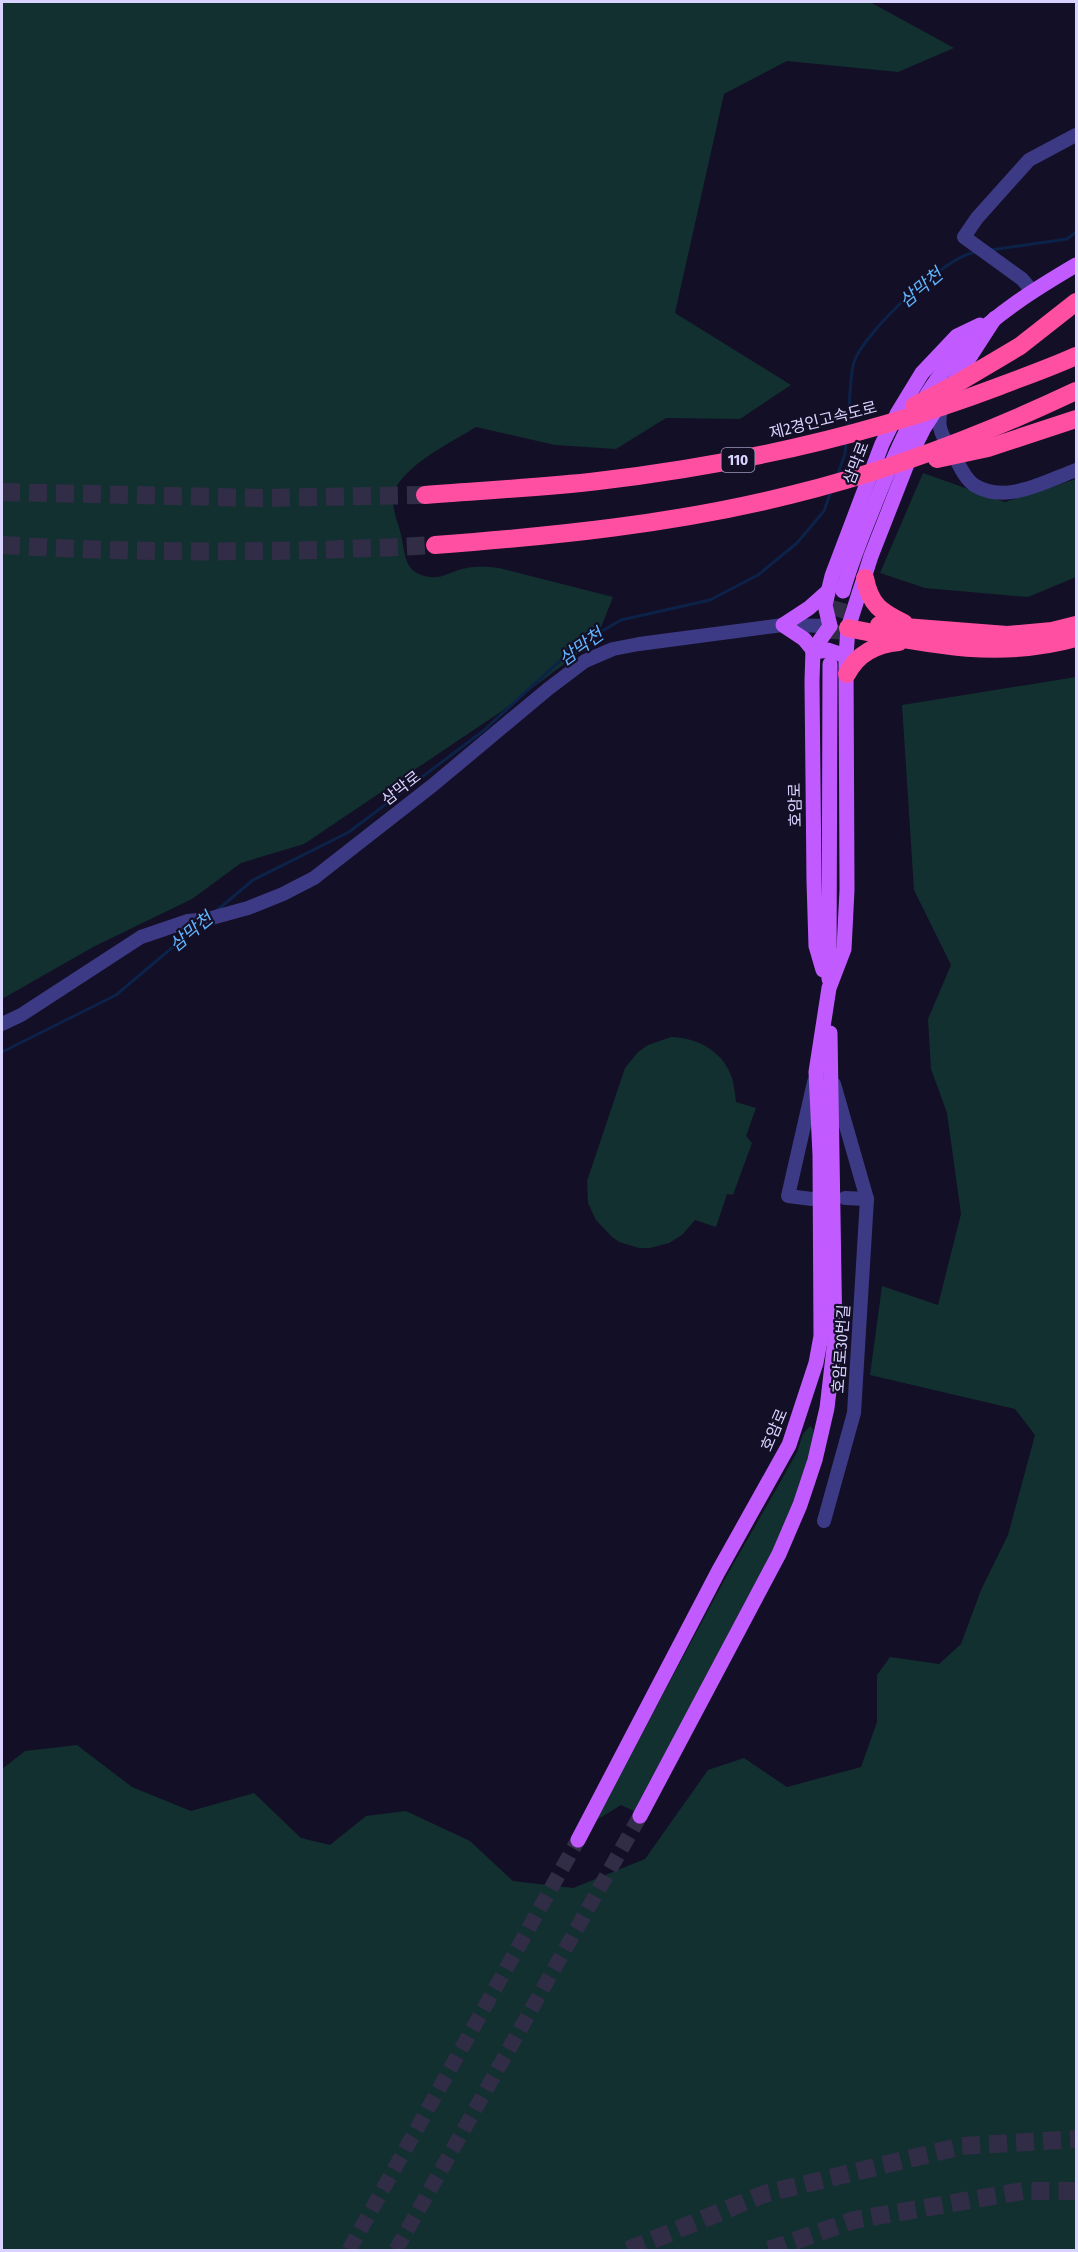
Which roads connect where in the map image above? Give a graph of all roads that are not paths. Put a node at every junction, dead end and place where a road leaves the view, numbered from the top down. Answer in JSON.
{"nodes":[{"id":1,"x":1077,"y":135,"type":"edge"},
{"id":2,"x":1077,"y":265,"type":"edge"},
{"id":3,"x":1033,"y":292,"type":"junction"},
{"id":4,"x":1077,"y":303,"type":"edge"},
{"id":5,"x":995,"y":318,"type":"junction"},
{"id":6,"x":1077,"y":356,"type":"edge"},
{"id":7,"x":1077,"y":391,"type":"edge"},
{"id":8,"x":945,"y":394,"type":"junction"},
{"id":9,"x":1077,"y":420,"type":"edge"},
{"id":10,"x":861,"y":432,"type":"junction"},
{"id":11,"x":1077,"y":470,"type":"edge"},
{"id":12,"x":856,"y":477,"type":"junction"},
{"id":13,"x":425,"y":495,"type":"tunnel mouth"},
{"id":14,"x":435,"y":545,"type":"tunnel mouth"},
{"id":15,"x":832,"y":576,"type":"junction"},
{"id":16,"x":865,"y":578,"type":"junction"},
{"id":17,"x":843,"y":591,"type":"tunnel mouth"},
{"id":18,"x":827,"y":592,"type":"junction"},
{"id":19,"x":858,"y":598,"type":"junction"},
{"id":20,"x":783,"y":625,"type":"junction"},
{"id":21,"x":1077,"y":625,"type":"edge"},
{"id":22,"x":839,"y":627,"type":"junction"},
{"id":23,"x":915,"y":635,"type":"junction"},
{"id":24,"x":1077,"y":638,"type":"edge"},
{"id":25,"x":813,"y":651,"type":"junction"},
{"id":26,"x":830,"y":664,"type":"tunnel mouth"},
{"id":27,"x":846,"y":665,"type":"junction"},
{"id":28,"x":829,"y":988,"type":"junction"},
{"id":29,"x":2,"y":1024,"type":"edge"},
{"id":30,"x":823,"y":1071,"type":"junction"},
{"id":31,"x":845,"y":1198,"type":"dead end"},
{"id":32,"x":812,"y":1199,"type":"dead end"},
{"id":33,"x":867,"y":1199,"type":"junction"},
{"id":34,"x":824,"y":1521,"type":"dead end"},
{"id":35,"x":640,"y":1816,"type":"tunnel mouth"},
{"id":36,"x":578,"y":1840,"type":"tunnel mouth"}],
"edges":[{"from":1,"to":3,"type":"street"},
{"from":2,"to":3,"type":"main road","name":"삼막로"},
{"from":3,"to":5,"type":"main road","name":"삼막로"},
{"from":4,"to":10,"type":"highway"},
{"from":5,"to":8,"type":"main road","name":"삼막로"},
{"from":5,"to":15,"type":"main road","name":"삼막로"},
{"from":5,"to":17,"type":"main road","name":"삼막로"},
{"from":6,"to":10,"type":"highway","name":"제2경인고속도로","number":"110"},
{"from":7,"to":12,"type":"highway"},
{"from":8,"to":11,"type":"street"},
{"from":8,"to":16,"type":"main road","name":"삼막로"},
{"from":9,"to":12,"type":"highway"},
{"from":10,"to":13,"type":"highway","name":"제2경인고속도로","number":"110"},
{"from":12,"to":14,"type":"highway"},
{"from":15,"to":18,"type":"main road","name":"삼막로"},
{"from":15,"to":19,"type":"main road"},
{"from":16,"to":19,"type":"main road","name":"삼막로"},
{"from":16,"to":23,"type":"highway"},
{"from":18,"to":20,"type":"main road"},
{"from":18,"to":22,"type":"main road","name":"삼막로"},
{"from":19,"to":22,"type":"main road","name":"삼막로"},
{"from":20,"to":22,"type":"street","name":"삼막로"},
{"from":20,"to":25,"type":"main road"},
{"from":20,"to":29,"type":"street","name":"삼막로"},
{"from":21,"to":23,"type":"highway"},
{"from":22,"to":23,"type":"highway"},
{"from":22,"to":25,"type":"main road"},
{"from":22,"to":27,"type":"main road","name":"호암로"},
{"from":23,"to":24,"type":"highway"},
{"from":23,"to":27,"type":"highway"},
{"from":25,"to":27,"type":"main road"},
{"from":25,"to":28,"type":"main road","name":"호암로"},
{"from":26,"to":28,"type":"main road","name":"호암로"},
{"from":27,"to":28,"type":"main road","name":"호암로"},
{"from":28,"to":30,"type":"main road","name":"호암로"},
{"from":30,"to":32,"type":"street"},
{"from":30,"to":33,"type":"street","name":"호암로30번길"},
{"from":30,"to":35,"type":"main road","name":"호암로"},
{"from":30,"to":36,"type":"main road","name":"호암로"},
{"from":31,"to":33,"type":"street"},
{"from":33,"to":34,"type":"street","name":"호암로30번길"}]}
